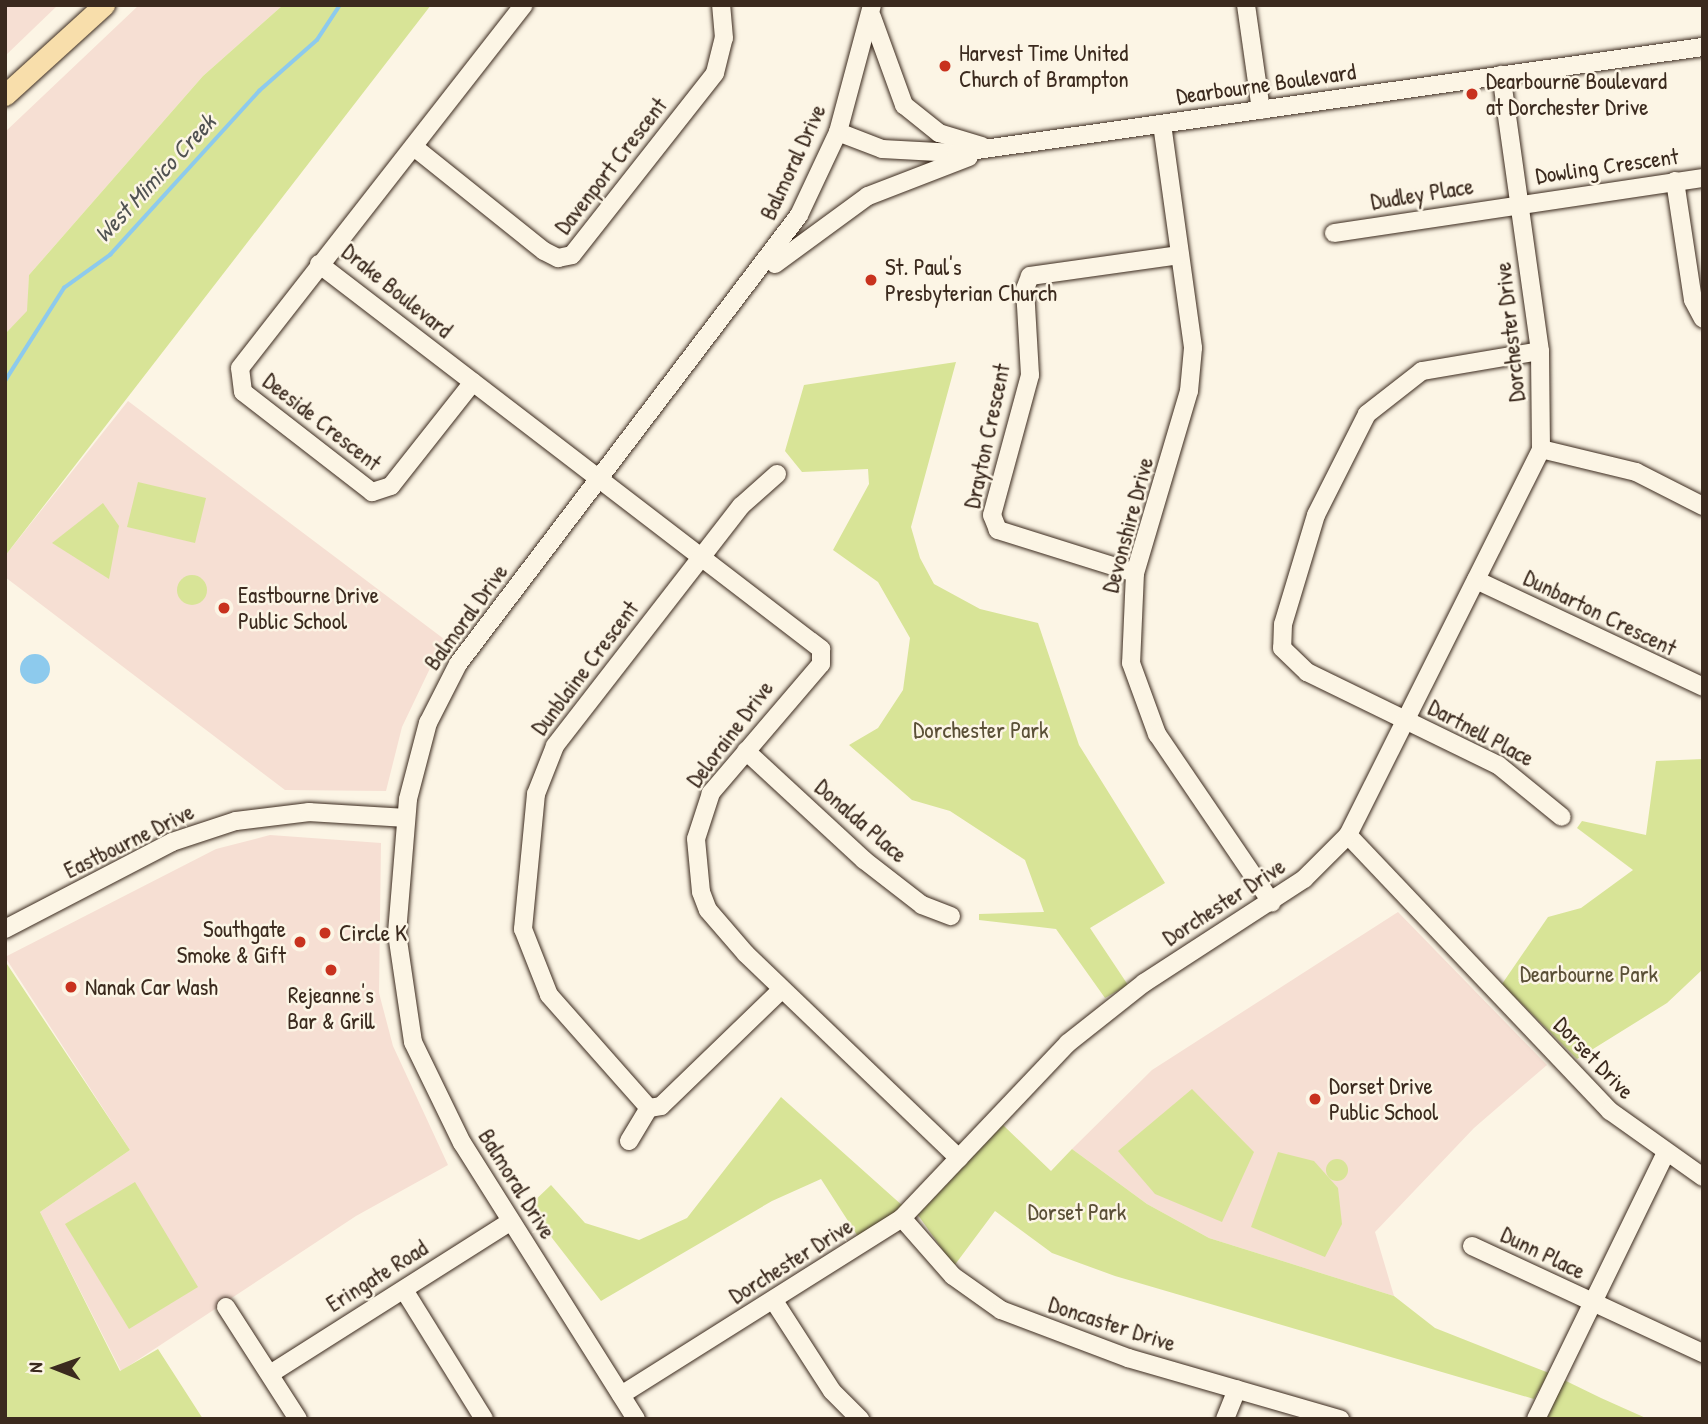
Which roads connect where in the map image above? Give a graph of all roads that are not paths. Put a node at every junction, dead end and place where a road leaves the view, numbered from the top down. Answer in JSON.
{"nodes":[{"id":1,"x":104,"y":5,"type":"edge"},
{"id":2,"x":524,"y":5,"type":"edge"},
{"id":3,"x":721,"y":5,"type":"edge"},
{"id":4,"x":1246,"y":5,"type":"edge"},
{"id":5,"x":872,"y":11,"type":"edge"},
{"id":6,"x":1703,"y":47,"type":"edge"},
{"id":7,"x":1501,"y":75,"type":"junction"},
{"id":8,"x":5,"y":95,"type":"edge"},
{"id":9,"x":1261,"y":110,"type":"junction"},
{"id":10,"x":1162,"y":124,"type":"junction"},
{"id":11,"x":838,"y":132,"type":"junction"},
{"id":12,"x":414,"y":147,"type":"junction"},
{"id":13,"x":992,"y":149,"type":"junction"},
{"id":14,"x":1703,"y":178,"type":"edge"},
{"id":15,"x":1675,"y":181,"type":"junction"},
{"id":16,"x":1518,"y":203,"type":"junction"},
{"id":17,"x":1334,"y":233,"type":"dead end"},
{"id":18,"x":1180,"y":255,"type":"junction"},
{"id":19,"x":319,"y":264,"type":"junction"},
{"id":20,"x":756,"y":279,"type":"junction"},
{"id":21,"x":1703,"y":318,"type":"edge"},
{"id":22,"x":1541,"y":351,"type":"junction"},
{"id":23,"x":473,"y":382,"type":"junction"},
{"id":24,"x":1541,"y":449,"type":"junction"},
{"id":25,"x":777,"y":474,"type":"dead end"},
{"id":26,"x":600,"y":480,"type":"junction"},
{"id":27,"x":1703,"y":506,"type":"edge"},
{"id":28,"x":698,"y":559,"type":"junction"},
{"id":29,"x":1136,"y":573,"type":"junction"},
{"id":30,"x":1476,"y":580,"type":"junction"},
{"id":31,"x":1703,"y":687,"type":"edge"},
{"id":32,"x":1408,"y":722,"type":"junction"},
{"id":33,"x":747,"y":751,"type":"junction"},
{"id":34,"x":1562,"y":817,"type":"dead end"},
{"id":35,"x":406,"y":818,"type":"junction"},
{"id":36,"x":1348,"y":835,"type":"junction"},
{"id":37,"x":1272,"y":903,"type":"junction"},
{"id":38,"x":951,"y":916,"type":"dead end"},
{"id":39,"x":5,"y":929,"type":"edge"},
{"id":40,"x":781,"y":990,"type":"junction"},
{"id":41,"x":649,"y":1108,"type":"junction"},
{"id":42,"x":629,"y":1141,"type":"dead end"},
{"id":43,"x":1665,"y":1154,"type":"junction"},
{"id":44,"x":959,"y":1158,"type":"junction"},
{"id":45,"x":1703,"y":1177,"type":"edge"},
{"id":46,"x":902,"y":1218,"type":"junction"},
{"id":47,"x":511,"y":1221,"type":"junction"},
{"id":48,"x":1472,"y":1246,"type":"dead end"},
{"id":49,"x":404,"y":1290,"type":"junction"},
{"id":50,"x":774,"y":1301,"type":"junction"},
{"id":51,"x":1593,"y":1304,"type":"junction"},
{"id":52,"x":226,"y":1307,"type":"dead end"},
{"id":53,"x":1703,"y":1353,"type":"edge"},
{"id":54,"x":270,"y":1374,"type":"junction"},
{"id":55,"x":1237,"y":1389,"type":"junction"},
{"id":56,"x":621,"y":1395,"type":"junction"},
{"id":57,"x":298,"y":1419,"type":"edge"},
{"id":58,"x":484,"y":1419,"type":"edge"},
{"id":59,"x":636,"y":1419,"type":"edge"},
{"id":60,"x":860,"y":1419,"type":"edge"},
{"id":61,"x":1225,"y":1419,"type":"edge"},
{"id":62,"x":1340,"y":1419,"type":"edge"},
{"id":63,"x":1536,"y":1419,"type":"edge"}],
"edges":[{"from":1,"to":8,"type":"main road"},
{"from":2,"to":12,"type":"street","name":"Drake Boulevard"},
{"from":3,"to":12,"type":"street","name":"Davenport Crescent"},
{"from":4,"to":9,"type":"street"},
{"from":5,"to":11,"type":"street","name":"Balmoral Drive"},
{"from":5,"to":13,"type":"street"},
{"from":6,"to":7,"type":"street","name":"Dearbourne Boulevard"},
{"from":7,"to":9,"type":"street","name":"Dearbourne Boulevard"},
{"from":7,"to":16,"type":"street","name":"Dorchester Drive"},
{"from":9,"to":10,"type":"street","name":"Dearbourne Boulevard"},
{"from":10,"to":13,"type":"street","name":"Dearbourne Boulevard"},
{"from":10,"to":18,"type":"street","name":"Devonshire Drive"},
{"from":11,"to":13,"type":"street","name":"Dearbourne Boulevard"},
{"from":11,"to":20,"type":"street","name":"Balmoral Drive"},
{"from":12,"to":19,"type":"street","name":"Drake Boulevard"},
{"from":13,"to":20,"type":"street"},
{"from":14,"to":15,"type":"street","name":"Dowling Crescent"},
{"from":15,"to":16,"type":"street","name":"Dowling Crescent"},
{"from":15,"to":21,"type":"street"},
{"from":16,"to":17,"type":"street","name":"Dudley Place"},
{"from":16,"to":22,"type":"street","name":"Dorchester Drive"},
{"from":18,"to":29,"type":"street","name":"Devonshire Drive"},
{"from":18,"to":29,"type":"street","name":"Drayton Crescent"},
{"from":19,"to":23,"type":"street","name":"Drake Boulevard"},
{"from":19,"to":23,"type":"street","name":"Deeside Crescent"},
{"from":20,"to":26,"type":"street","name":"Balmoral Drive"},
{"from":22,"to":24,"type":"street","name":"Dorchester Drive"},
{"from":22,"to":32,"type":"street","name":"Dartnell Place"},
{"from":23,"to":26,"type":"street","name":"Drake Boulevard"},
{"from":24,"to":27,"type":"street"},
{"from":24,"to":30,"type":"street","name":"Dorchester Drive"},
{"from":25,"to":28,"type":"street","name":"Dunblaine Crescent"},
{"from":26,"to":28,"type":"street","name":"Deloraine Drive"},
{"from":26,"to":35,"type":"street","name":"Balmoral Drive"},
{"from":28,"to":33,"type":"street","name":"Deloraine Drive"},
{"from":28,"to":41,"type":"street","name":"Dunblaine Crescent"},
{"from":29,"to":37,"type":"street","name":"Devonshire Drive"},
{"from":30,"to":31,"type":"street","name":"Dunbarton Crescent"},
{"from":30,"to":32,"type":"street","name":"Dorchester Drive"},
{"from":32,"to":34,"type":"street","name":"Dartnell Place"},
{"from":32,"to":36,"type":"street","name":"Dorchester Drive"},
{"from":33,"to":38,"type":"street","name":"Donalda Place"},
{"from":33,"to":40,"type":"street","name":"Deloraine Drive"},
{"from":35,"to":39,"type":"street","name":"Eastbourne Drive"},
{"from":35,"to":47,"type":"street","name":"Balmoral Drive"},
{"from":36,"to":37,"type":"street","name":"Dorchester Drive"},
{"from":36,"to":43,"type":"street","name":"Dorset Drive"},
{"from":37,"to":44,"type":"street","name":"Dorchester Drive"},
{"from":40,"to":41,"type":"street"},
{"from":40,"to":44,"type":"street","name":"Deloraine Drive"},
{"from":41,"to":42,"type":"street"},
{"from":43,"to":45,"type":"street","name":"Dorset Drive"},
{"from":43,"to":51,"type":"street"},
{"from":44,"to":46,"type":"street","name":"Dorchester Drive"},
{"from":46,"to":50,"type":"street","name":"Dorchester Drive"},
{"from":46,"to":55,"type":"street","name":"Doncaster Drive"},
{"from":47,"to":49,"type":"street","name":"Eringate Road"},
{"from":47,"to":56,"type":"street","name":"Balmoral Drive"},
{"from":48,"to":51,"type":"street","name":"Dunn Place"},
{"from":49,"to":54,"type":"street","name":"Eringate Road"},
{"from":49,"to":58,"type":"street"},
{"from":50,"to":56,"type":"street","name":"Dorchester Drive"},
{"from":50,"to":60,"type":"street"},
{"from":51,"to":53,"type":"street","name":"Dunn Place"},
{"from":51,"to":63,"type":"street"},
{"from":52,"to":54,"type":"street"},
{"from":54,"to":57,"type":"street"},
{"from":55,"to":61,"type":"street"},
{"from":55,"to":62,"type":"street","name":"Doncaster Drive"},
{"from":56,"to":59,"type":"street","name":"Balmoral Drive"}]}
